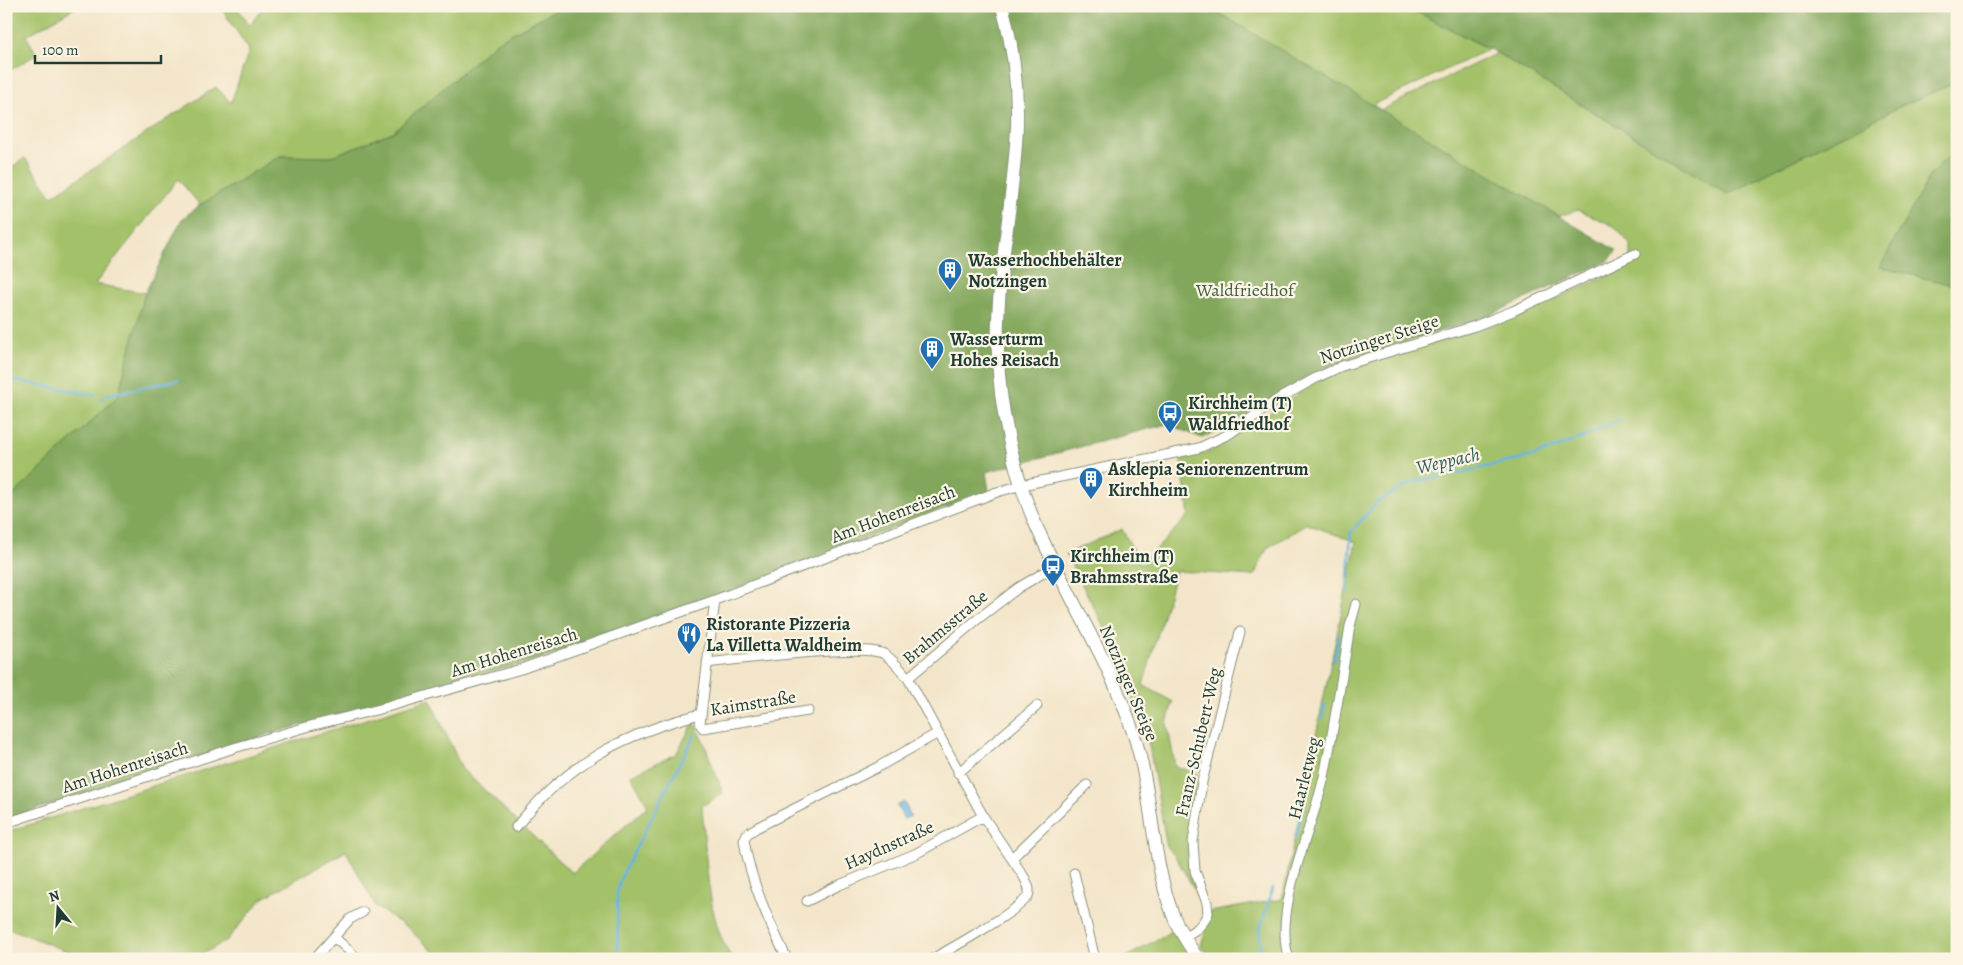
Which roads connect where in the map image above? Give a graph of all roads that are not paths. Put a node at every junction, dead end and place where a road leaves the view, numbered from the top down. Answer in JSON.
{"nodes":[{"id":1,"x":1002,"y":6,"type":"edge"},
{"id":2,"x":1635,"y":254,"type":"dead end"},
{"id":3,"x":1022,"y":485,"type":"junction"},
{"id":4,"x":1055,"y":566,"type":"junction"},
{"id":5,"x":715,"y":600,"type":"junction"},
{"id":6,"x":1356,"y":604,"type":"dead end"},
{"id":7,"x":1240,"y":632,"type":"dead end"},
{"id":8,"x":706,"y":663,"type":"junction"},
{"id":9,"x":908,"y":678,"type":"junction"},
{"id":10,"x":1037,"y":706,"type":"dead end"},
{"id":11,"x":808,"y":711,"type":"dead end"},
{"id":12,"x":700,"y":714,"type":"junction"},
{"id":13,"x":938,"y":733,"type":"junction"},
{"id":14,"x":958,"y":773,"type":"junction"},
{"id":15,"x":1087,"y":785,"type":"dead end"},
{"id":16,"x":983,"y":816,"type":"junction"},
{"id":17,"x":6,"y":823,"type":"edge"},
{"id":18,"x":516,"y":827,"type":"dead end"},
{"id":19,"x":1012,"y":858,"type":"junction"},
{"id":20,"x":1074,"y":873,"type":"dead end"},
{"id":21,"x":806,"y":901,"type":"dead end"},
{"id":22,"x":363,"y":912,"type":"dead end"},
{"id":23,"x":1184,"y":937,"type":"junction"},
{"id":24,"x":334,"y":938,"type":"junction"},
{"id":25,"x":314,"y":959,"type":"edge"},
{"id":26,"x":358,"y":959,"type":"edge"},
{"id":27,"x":787,"y":959,"type":"edge"},
{"id":28,"x":932,"y":959,"type":"edge"},
{"id":29,"x":1095,"y":959,"type":"edge"},
{"id":30,"x":1198,"y":959,"type":"edge"},
{"id":31,"x":1289,"y":959,"type":"edge"}],
"edges":[{"from":1,"to":3,"type":"main road","name":"Notzinger Steige"},
{"from":2,"to":3,"type":"street","name":"Notzinger Steige"},
{"from":3,"to":4,"type":"main road","name":"Notzinger Steige"},
{"from":3,"to":5,"type":"street","name":"Am Hohenreisach"},
{"from":4,"to":9,"type":"street","name":"Brahmsstraße"},
{"from":4,"to":23,"type":"main road","name":"Notzinger Steige"},
{"from":5,"to":8,"type":"street"},
{"from":5,"to":17,"type":"street","name":"Am Hohenreisach"},
{"from":6,"to":31,"type":"street","name":"Haarletweg"},
{"from":7,"to":23,"type":"street","name":"Franz-Schubert-Weg"},
{"from":8,"to":9,"type":"street","name":"Brahmsstraße"},
{"from":8,"to":12,"type":"street"},
{"from":9,"to":13,"type":"street"},
{"from":10,"to":14,"type":"street"},
{"from":11,"to":12,"type":"street","name":"Kaimstraße"},
{"from":12,"to":18,"type":"street"},
{"from":13,"to":14,"type":"street"},
{"from":13,"to":27,"type":"street"},
{"from":14,"to":16,"type":"street"},
{"from":15,"to":19,"type":"street"},
{"from":16,"to":19,"type":"street"},
{"from":16,"to":21,"type":"street","name":"Haydnstraße"},
{"from":19,"to":28,"type":"street"},
{"from":20,"to":29,"type":"street"},
{"from":22,"to":24,"type":"street"},
{"from":23,"to":30,"type":"main road","name":"Notzinger Steige"},
{"from":24,"to":25,"type":"street"},
{"from":24,"to":26,"type":"street"}]}
